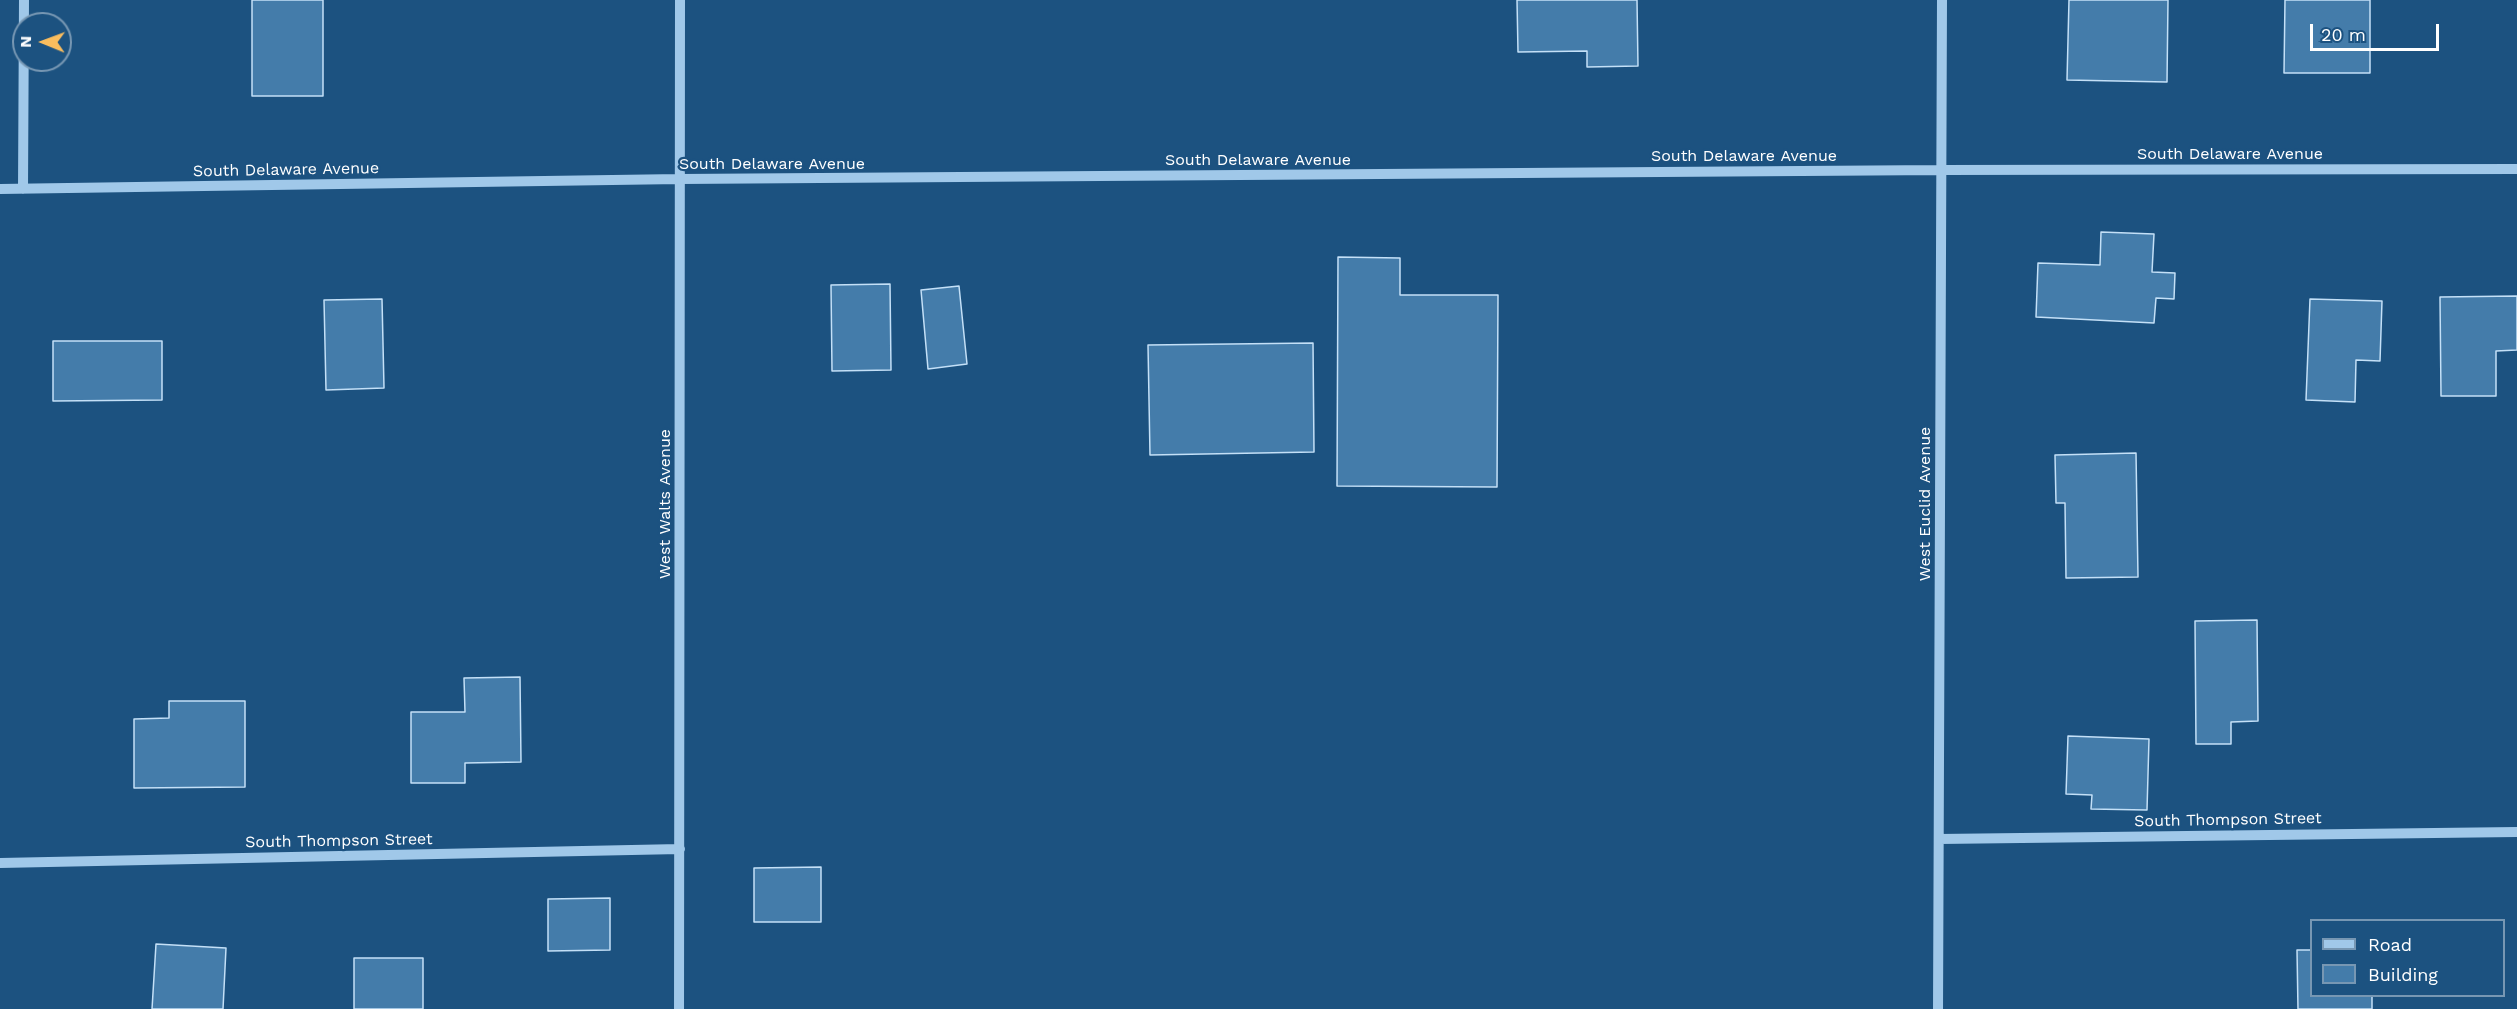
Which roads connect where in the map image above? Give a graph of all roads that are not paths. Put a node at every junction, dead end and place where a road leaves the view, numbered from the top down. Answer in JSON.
{"nodes":[{"id":1,"x":24,"y":0,"type":"edge"},
{"id":2,"x":680,"y":0,"type":"edge"},
{"id":3,"x":1942,"y":0,"type":"edge"},
{"id":4,"x":2517,"y":168,"type":"edge"},
{"id":5,"x":1941,"y":170,"type":"junction"},
{"id":6,"x":680,"y":179,"type":"junction"},
{"id":7,"x":0,"y":189,"type":"edge"},
{"id":8,"x":23,"y":189,"type":"junction"},
{"id":9,"x":2517,"y":832,"type":"edge"},
{"id":10,"x":1939,"y":839,"type":"junction"},
{"id":11,"x":680,"y":849,"type":"junction"},
{"id":12,"x":0,"y":863,"type":"edge"},
{"id":13,"x":679,"y":1009,"type":"edge"},
{"id":14,"x":1938,"y":1009,"type":"edge"}],
"edges":[{"from":1,"to":8,"type":"street"},
{"from":2,"to":6,"type":"street","name":"West Walts Avenue"},
{"from":3,"to":5,"type":"street","name":"West Euclid Avenue"},
{"from":4,"to":5,"type":"street","name":"South Delaware Avenue"},
{"from":5,"to":6,"type":"street","name":"South Delaware Avenue"},
{"from":5,"to":10,"type":"street","name":"West Euclid Avenue"},
{"from":6,"to":8,"type":"street","name":"South Delaware Avenue"},
{"from":6,"to":11,"type":"street","name":"West Walts Avenue"},
{"from":7,"to":8,"type":"street","name":"South Delaware Avenue"},
{"from":9,"to":10,"type":"street","name":"South Thompson Street"},
{"from":10,"to":14,"type":"street","name":"West Euclid Avenue"},
{"from":11,"to":12,"type":"street","name":"South Thompson Street"},
{"from":11,"to":13,"type":"street","name":"West Walts Avenue"}]}
